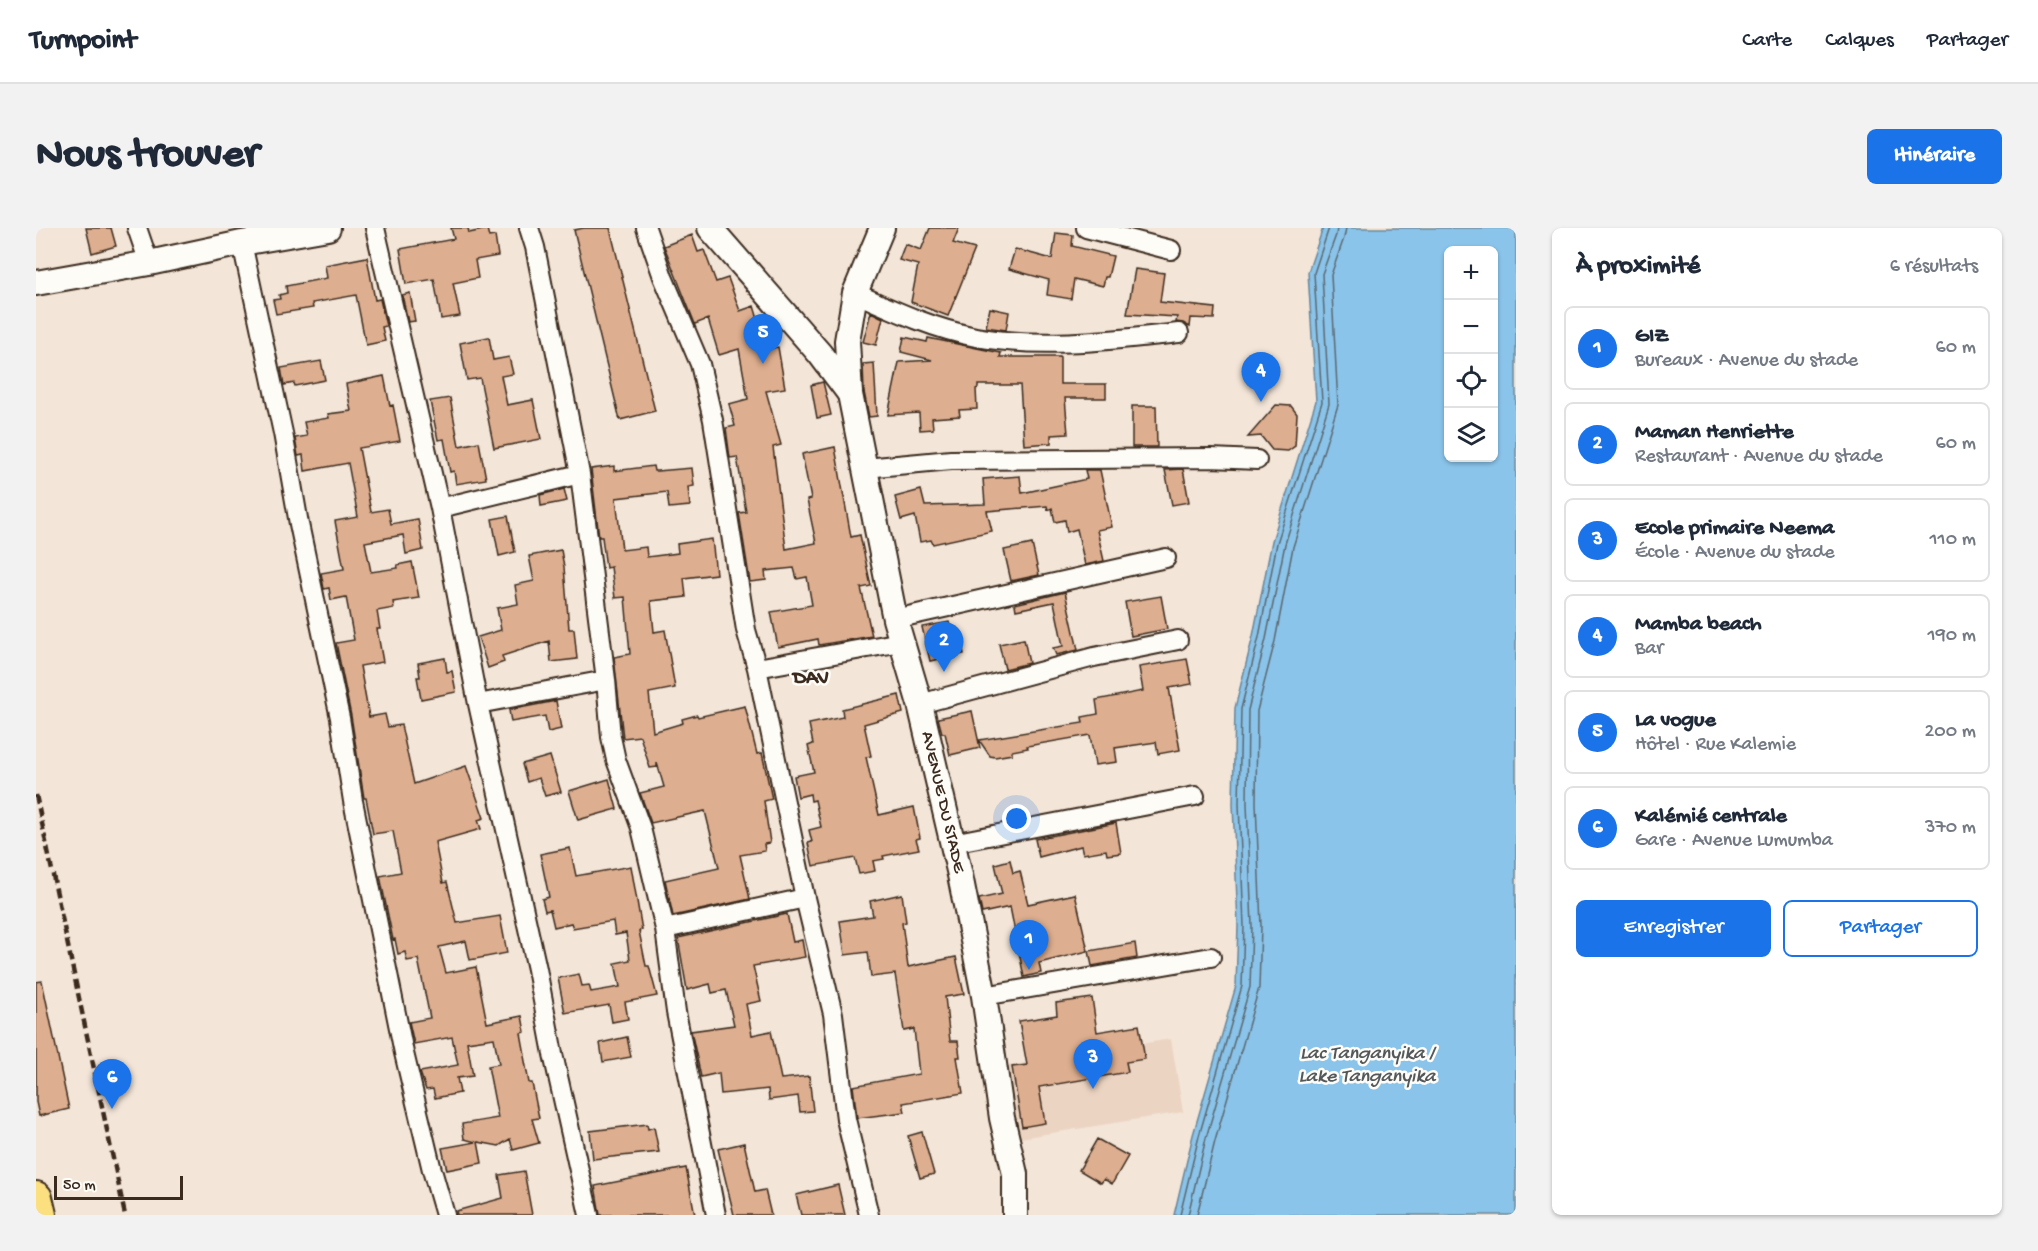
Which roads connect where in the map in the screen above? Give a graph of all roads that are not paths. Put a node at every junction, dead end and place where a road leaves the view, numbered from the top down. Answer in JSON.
{"nodes":[{"id":1,"x":137,"y":228,"type":"edge"},
{"id":2,"x":328,"y":228,"type":"edge"},
{"id":3,"x":375,"y":228,"type":"edge"},
{"id":4,"x":529,"y":228,"type":"edge"},
{"id":5,"x":646,"y":228,"type":"edge"},
{"id":6,"x":710,"y":228,"type":"edge"},
{"id":7,"x":882,"y":228,"type":"edge"},
{"id":8,"x":1086,"y":228,"type":"edge"},
{"id":9,"x":271,"y":233,"type":"edge"},
{"id":10,"x":242,"y":243,"type":"junction"},
{"id":11,"x":1171,"y":250,"type":"dead end"},
{"id":12,"x":149,"y":263,"type":"junction"},
{"id":13,"x":36,"y":282,"type":"edge"},
{"id":14,"x":855,"y":293,"type":"junction"},
{"id":15,"x":1179,"y":333,"type":"dead end"},
{"id":16,"x":850,"y":394,"type":"junction"},
{"id":17,"x":1257,"y":460,"type":"dead end"},
{"id":18,"x":866,"y":468,"type":"junction"},
{"id":19,"x":580,"y":474,"type":"junction"},
{"id":20,"x":440,"y":508,"type":"junction"},
{"id":21,"x":1166,"y":558,"type":"dead end"},
{"id":22,"x":898,"y":630,"type":"junction"},
{"id":23,"x":1178,"y":640,"type":"dead end"},
{"id":24,"x":757,"y":668,"type":"junction"},
{"id":25,"x":606,"y":680,"type":"junction"},
{"id":26,"x":478,"y":704,"type":"junction"},
{"id":27,"x":920,"y":704,"type":"junction"},
{"id":28,"x":1195,"y":795,"type":"dead end"},
{"id":29,"x":952,"y":843,"type":"junction"},
{"id":30,"x":805,"y":898,"type":"junction"},
{"id":31,"x":665,"y":929,"type":"junction"},
{"id":32,"x":1211,"y":957,"type":"dead end"},
{"id":33,"x":984,"y":996,"type":"junction"},
{"id":34,"x":36,"y":1198,"type":"edge"},
{"id":35,"x":40,"y":1215,"type":"edge"},
{"id":36,"x":445,"y":1215,"type":"edge"},
{"id":37,"x":589,"y":1215,"type":"edge"},
{"id":38,"x":716,"y":1215,"type":"edge"},
{"id":39,"x":868,"y":1215,"type":"edge"},
{"id":40,"x":1015,"y":1215,"type":"edge"}],
"edges":[{"from":1,"to":12,"type":"street"},
{"from":2,"to":9,"type":"street"},
{"from":3,"to":20,"type":"street"},
{"from":4,"to":19,"type":"street"},
{"from":5,"to":24,"type":"street"},
{"from":6,"to":16,"type":"street"},
{"from":7,"to":14,"type":"street","name":"AVENUE DU STADE"},
{"from":8,"to":11,"type":"street"},
{"from":9,"to":10,"type":"street"},
{"from":10,"to":12,"type":"street"},
{"from":10,"to":36,"type":"street"},
{"from":12,"to":13,"type":"street"},
{"from":14,"to":15,"type":"street"},
{"from":14,"to":16,"type":"street","name":"AVENUE DU STADE"},
{"from":16,"to":18,"type":"street","name":"AVENUE DU STADE"},
{"from":17,"to":18,"type":"street"},
{"from":18,"to":22,"type":"street","name":"AVENUE DU STADE"},
{"from":19,"to":20,"type":"street"},
{"from":19,"to":25,"type":"street"},
{"from":20,"to":26,"type":"street"},
{"from":21,"to":22,"type":"street"},
{"from":22,"to":24,"type":"street"},
{"from":22,"to":27,"type":"street","name":"AVENUE DU STADE"},
{"from":23,"to":27,"type":"street"},
{"from":24,"to":30,"type":"street"},
{"from":25,"to":26,"type":"street"},
{"from":25,"to":31,"type":"street"},
{"from":26,"to":37,"type":"street"},
{"from":27,"to":29,"type":"street","name":"AVENUE DU STADE"},
{"from":28,"to":29,"type":"street"},
{"from":29,"to":33,"type":"street","name":"AVENUE DU STADE"},
{"from":30,"to":31,"type":"street"},
{"from":30,"to":39,"type":"street"},
{"from":31,"to":38,"type":"street"},
{"from":32,"to":33,"type":"street"},
{"from":33,"to":40,"type":"street","name":"AVENUE DU STADE"},
{"from":34,"to":35,"type":"highway"}]}
